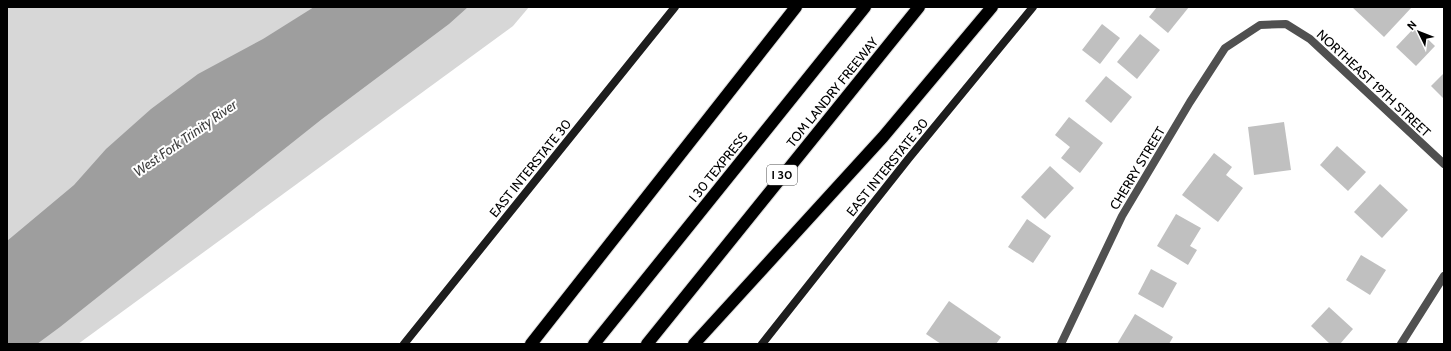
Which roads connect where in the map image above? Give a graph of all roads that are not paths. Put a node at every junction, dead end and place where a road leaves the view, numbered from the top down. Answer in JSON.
{"nodes":[{"id":1,"x":675,"y":7,"type":"edge"},
{"id":2,"x":796,"y":7,"type":"edge"},
{"id":3,"x":864,"y":7,"type":"edge"},
{"id":4,"x":919,"y":7,"type":"edge"},
{"id":5,"x":992,"y":7,"type":"edge"},
{"id":6,"x":1034,"y":7,"type":"edge"},
{"id":7,"x":1260,"y":24,"type":"joint"},
{"id":8,"x":1444,"y":164,"type":"edge"},
{"id":9,"x":1444,"y":276,"type":"edge"},
{"id":10,"x":404,"y":344,"type":"edge"},
{"id":11,"x":531,"y":344,"type":"edge"},
{"id":12,"x":594,"y":344,"type":"edge"},
{"id":13,"x":647,"y":344,"type":"edge"},
{"id":14,"x":694,"y":344,"type":"edge"},
{"id":15,"x":762,"y":344,"type":"edge"},
{"id":16,"x":1061,"y":344,"type":"edge"},
{"id":17,"x":1401,"y":344,"type":"edge"}],
"edges":[{"from":1,"to":10,"type":"main road","name":"EAST INTERSTATE 30"},
{"from":2,"to":11,"type":"highway"},
{"from":3,"to":12,"type":"highway","name":"I 30 TEXPRESS"},
{"from":4,"to":13,"type":"highway","name":"TOM LANDRY FREEWAY","number":"I 30"},
{"from":5,"to":14,"type":"highway"},
{"from":6,"to":15,"type":"main road","name":"EAST INTERSTATE 30"},
{"from":7,"to":8,"type":"street","name":"NORTHEAST 19TH STREET"},
{"from":7,"to":16,"type":"street","name":"CHERRY STREET"},
{"from":9,"to":17,"type":"street"}]}
